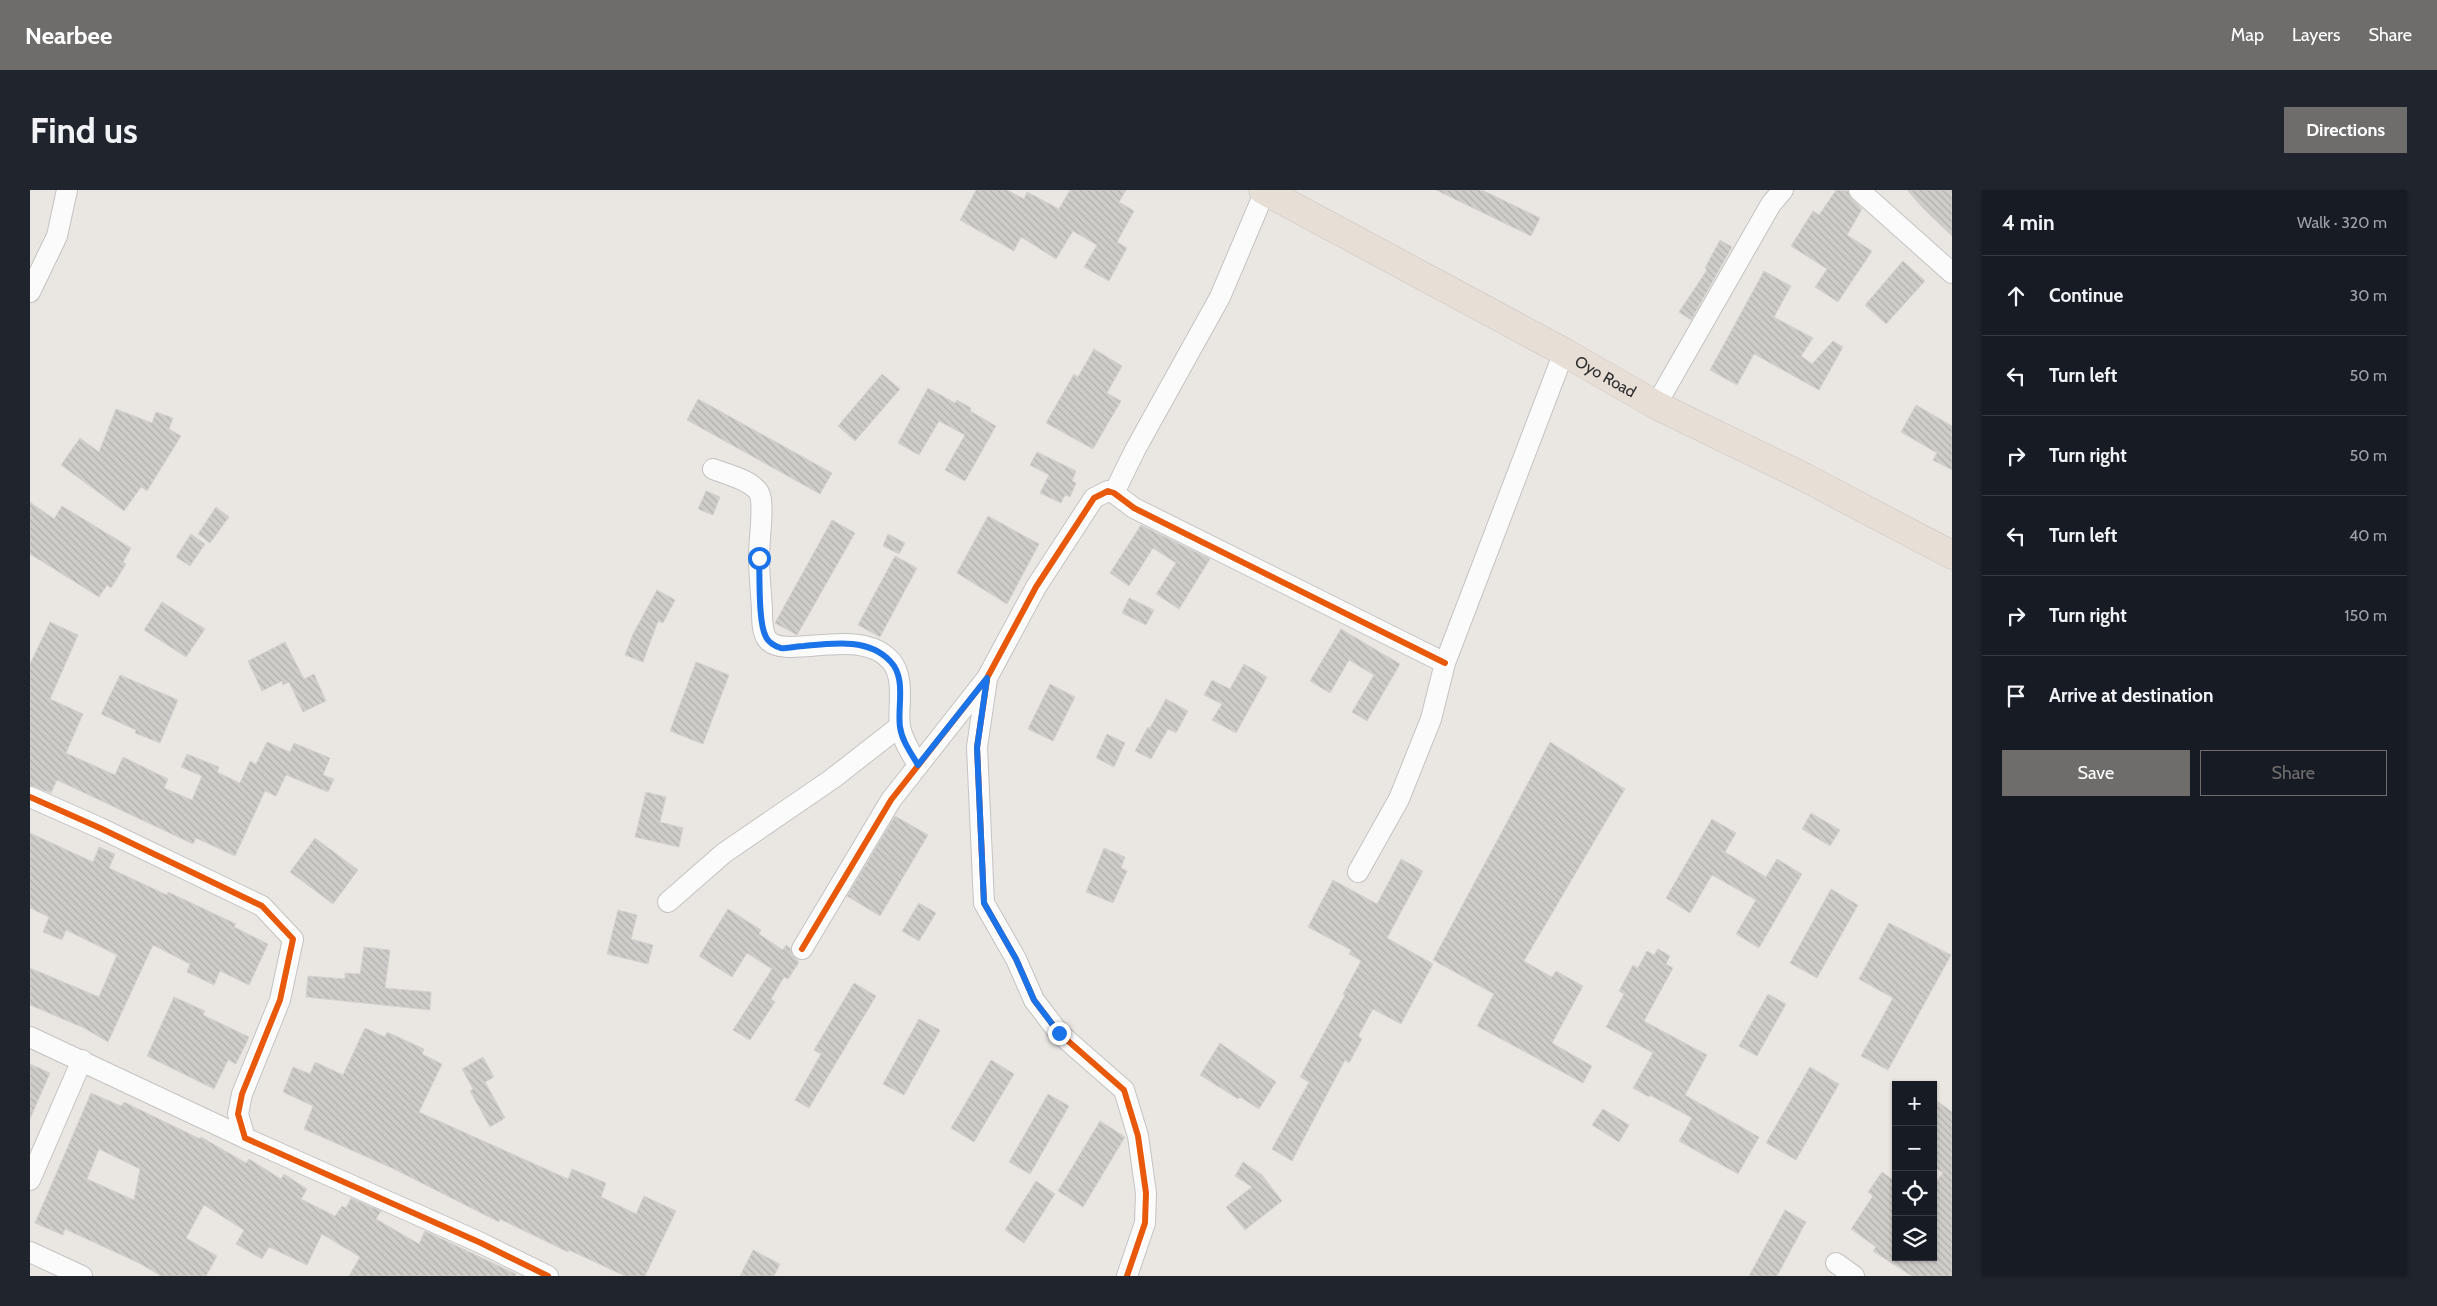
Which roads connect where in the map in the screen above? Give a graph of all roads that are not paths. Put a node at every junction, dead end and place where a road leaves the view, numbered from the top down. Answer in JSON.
{"nodes":[{"id":1,"x":67,"y":190,"type":"edge"},
{"id":2,"x":1783,"y":190,"type":"edge"},
{"id":3,"x":1859,"y":190,"type":"edge"},
{"id":4,"x":1264,"y":191,"type":"edge"},
{"id":5,"x":1952,"y":273,"type":"edge"},
{"id":6,"x":30,"y":292,"type":"edge"},
{"id":7,"x":1564,"y":352,"type":"junction"},
{"id":8,"x":1656,"y":405,"type":"junction"},
{"id":9,"x":713,"y":469,"type":"dead end"},
{"id":10,"x":1114,"y":493,"type":"junction"},
{"id":11,"x":1952,"y":555,"type":"edge"},
{"id":12,"x":1445,"y":663,"type":"junction"},
{"id":13,"x":987,"y":678,"type":"junction"},
{"id":14,"x":900,"y":726,"type":"junction"},
{"id":15,"x":918,"y":765,"type":"junction"},
{"id":16,"x":30,"y":797,"type":"edge"},
{"id":17,"x":1358,"y":872,"type":"dead end"},
{"id":18,"x":668,"y":902,"type":"dead end"},
{"id":19,"x":802,"y":949,"type":"dead end"},
{"id":20,"x":30,"y":1037,"type":"edge"},
{"id":21,"x":82,"y":1060,"type":"junction"},
{"id":22,"x":245,"y":1138,"type":"junction"},
{"id":23,"x":30,"y":1180,"type":"edge"},
{"id":24,"x":30,"y":1252,"type":"edge"},
{"id":25,"x":1836,"y":1262,"type":"dead end"},
{"id":26,"x":82,"y":1276,"type":"edge"},
{"id":27,"x":548,"y":1276,"type":"edge"},
{"id":28,"x":1127,"y":1276,"type":"edge"},
{"id":29,"x":1854,"y":1276,"type":"edge"}],
"edges":[{"from":1,"to":6,"type":"street"},
{"from":2,"to":8,"type":"street"},
{"from":3,"to":5,"type":"street"},
{"from":4,"to":7,"type":"highway","name":"Oyo Road"},
{"from":4,"to":10,"type":"street"},
{"from":7,"to":8,"type":"highway","name":"Oyo Road"},
{"from":7,"to":12,"type":"street"},
{"from":8,"to":11,"type":"highway","name":"Oyo Road"},
{"from":9,"to":14,"type":"street"},
{"from":10,"to":12,"type":"street"},
{"from":10,"to":13,"type":"street"},
{"from":12,"to":17,"type":"street"},
{"from":13,"to":15,"type":"street"},
{"from":13,"to":28,"type":"street"},
{"from":14,"to":15,"type":"street"},
{"from":14,"to":18,"type":"street"},
{"from":15,"to":19,"type":"street"},
{"from":16,"to":22,"type":"street"},
{"from":20,"to":21,"type":"street"},
{"from":21,"to":22,"type":"street"},
{"from":21,"to":23,"type":"street"},
{"from":22,"to":27,"type":"street"},
{"from":24,"to":26,"type":"street"},
{"from":25,"to":29,"type":"street"}]}
